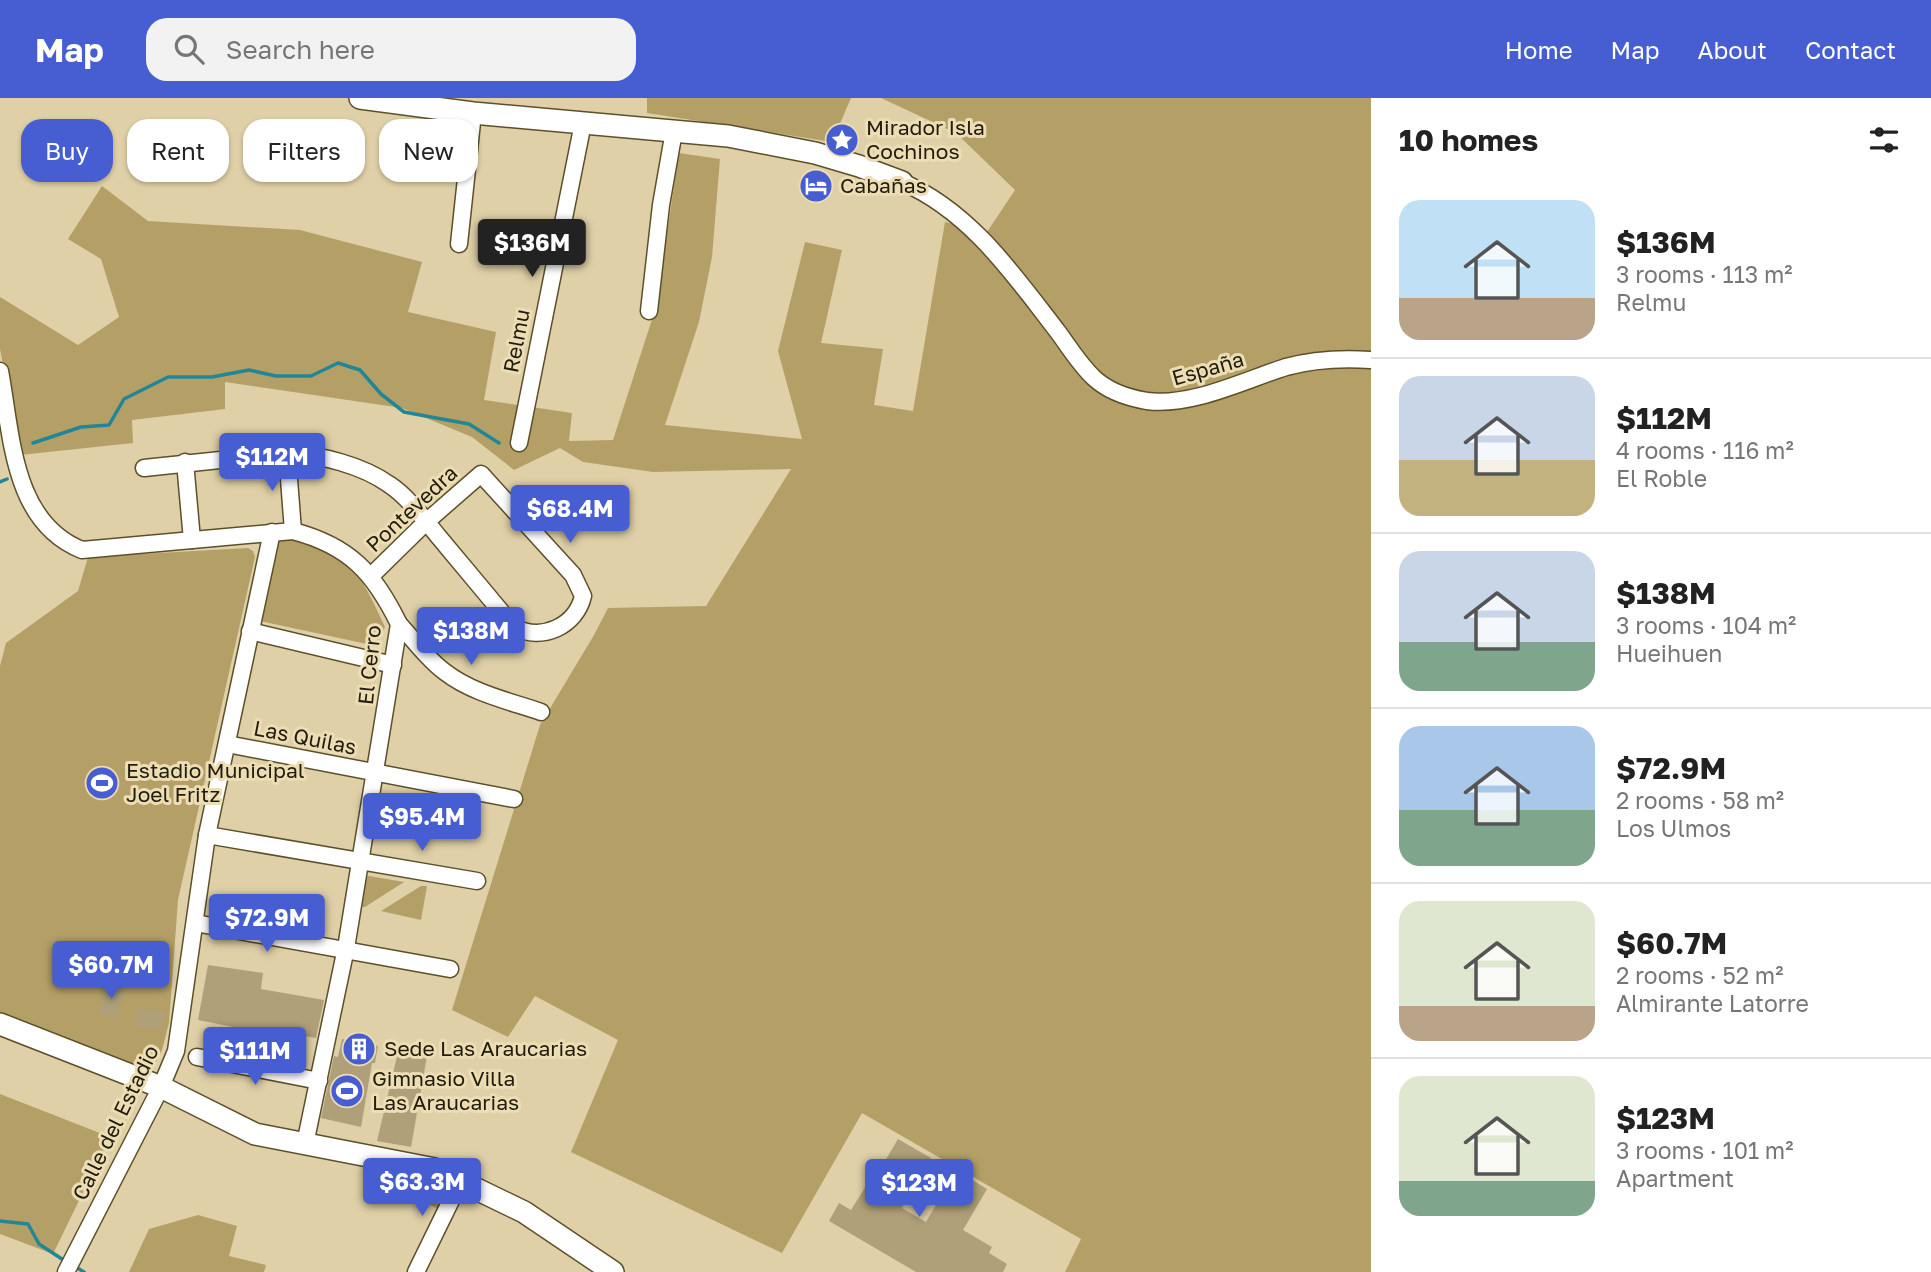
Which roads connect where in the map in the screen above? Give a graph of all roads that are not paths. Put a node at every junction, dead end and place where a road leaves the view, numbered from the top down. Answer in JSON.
{"nodes":[{"id":1,"x":360,"y":98,"type":"edge"},
{"id":2,"x":473,"y":113,"type":"junction"},
{"id":3,"x":583,"y":123,"type":"junction"},
{"id":4,"x":674,"y":131,"type":"junction"},
{"id":5,"x":902,"y":182,"type":"joint"},
{"id":6,"x":459,"y":244,"type":"dead end"},
{"id":7,"x":649,"y":311,"type":"dead end"},
{"id":8,"x":1371,"y":360,"type":"edge"},
{"id":9,"x":0,"y":371,"type":"edge"},
{"id":10,"x":519,"y":443,"type":"dead end"},
{"id":11,"x":287,"y":453,"type":"junction"},
{"id":12,"x":185,"y":462,"type":"junction"},
{"id":13,"x":144,"y":468,"type":"dead end"},
{"id":14,"x":426,"y":522,"type":"junction"},
{"id":15,"x":293,"y":531,"type":"junction"},
{"id":16,"x":272,"y":532,"type":"junction"},
{"id":17,"x":192,"y":540,"type":"junction"},
{"id":18,"x":371,"y":576,"type":"junction"},
{"id":19,"x":400,"y":624,"type":"junction"},
{"id":20,"x":250,"y":631,"type":"junction"},
{"id":21,"x":393,"y":665,"type":"junction"},
{"id":22,"x":541,"y":712,"type":"dead end"},
{"id":23,"x":227,"y":744,"type":"junction"},
{"id":24,"x":375,"y":773,"type":"junction"},
{"id":25,"x":514,"y":799,"type":"dead end"},
{"id":26,"x":207,"y":835,"type":"junction"},
{"id":27,"x":361,"y":861,"type":"junction"},
{"id":28,"x":477,"y":881,"type":"dead end"},
{"id":29,"x":195,"y":923,"type":"junction"},
{"id":30,"x":346,"y":948,"type":"junction"},
{"id":31,"x":450,"y":968,"type":"dead end"},
{"id":32,"x":0,"y":1024,"type":"edge"},
{"id":33,"x":197,"y":1057,"type":"dead end"},
{"id":34,"x":319,"y":1081,"type":"junction"},
{"id":35,"x":160,"y":1087,"type":"junction"},
{"id":36,"x":305,"y":1144,"type":"junction"},
{"id":37,"x":461,"y":1180,"type":"junction"},
{"id":38,"x":66,"y":1272,"type":"edge"},
{"id":39,"x":416,"y":1272,"type":"edge"},
{"id":40,"x":613,"y":1272,"type":"edge"}],
"edges":[{"from":1,"to":2,"type":"main road"},
{"from":2,"to":3,"type":"main road"},
{"from":2,"to":6,"type":"street"},
{"from":3,"to":4,"type":"main road"},
{"from":3,"to":10,"type":"street","name":"Relmu"},
{"from":4,"to":5,"type":"main road"},
{"from":4,"to":7,"type":"street"},
{"from":5,"to":8,"type":"street","name":"España"},
{"from":9,"to":17,"type":"street","name":"El Cerro"},
{"from":11,"to":12,"type":"street"},
{"from":11,"to":14,"type":"street"},
{"from":11,"to":15,"type":"street"},
{"from":12,"to":13,"type":"street"},
{"from":12,"to":17,"type":"street"},
{"from":14,"to":14,"type":"street","name":"Pontevedra"},
{"from":14,"to":18,"type":"street","name":"Pontevedra"},
{"from":15,"to":16,"type":"street","name":"El Cerro"},
{"from":15,"to":18,"type":"street","name":"El Cerro"},
{"from":16,"to":17,"type":"street","name":"El Cerro"},
{"from":16,"to":20,"type":"street","name":"Calle del Estadio"},
{"from":18,"to":19,"type":"street","name":"El Cerro"},
{"from":19,"to":21,"type":"street","name":"El Cerro"},
{"from":19,"to":22,"type":"street"},
{"from":20,"to":21,"type":"street"},
{"from":20,"to":23,"type":"street","name":"Calle del Estadio"},
{"from":21,"to":24,"type":"street","name":"El Cerro"},
{"from":23,"to":24,"type":"street","name":"Las Quilas"},
{"from":23,"to":26,"type":"street","name":"Calle del Estadio"},
{"from":24,"to":25,"type":"street","name":"Las Quilas"},
{"from":24,"to":27,"type":"street","name":"El Cerro"},
{"from":26,"to":27,"type":"street"},
{"from":26,"to":29,"type":"street","name":"Calle del Estadio"},
{"from":27,"to":28,"type":"street"},
{"from":27,"to":30,"type":"street","name":"El Cerro"},
{"from":29,"to":30,"type":"street"},
{"from":29,"to":35,"type":"street","name":"Calle del Estadio"},
{"from":30,"to":31,"type":"street"},
{"from":30,"to":34,"type":"street","name":"El Cerro"},
{"from":32,"to":35,"type":"main road"},
{"from":33,"to":34,"type":"street"},
{"from":34,"to":36,"type":"street","name":"El Cerro"},
{"from":35,"to":36,"type":"main road"},
{"from":35,"to":38,"type":"street","name":"Calle del Estadio"},
{"from":36,"to":37,"type":"main road"},
{"from":37,"to":39,"type":"street"},
{"from":37,"to":40,"type":"main road"}]}
